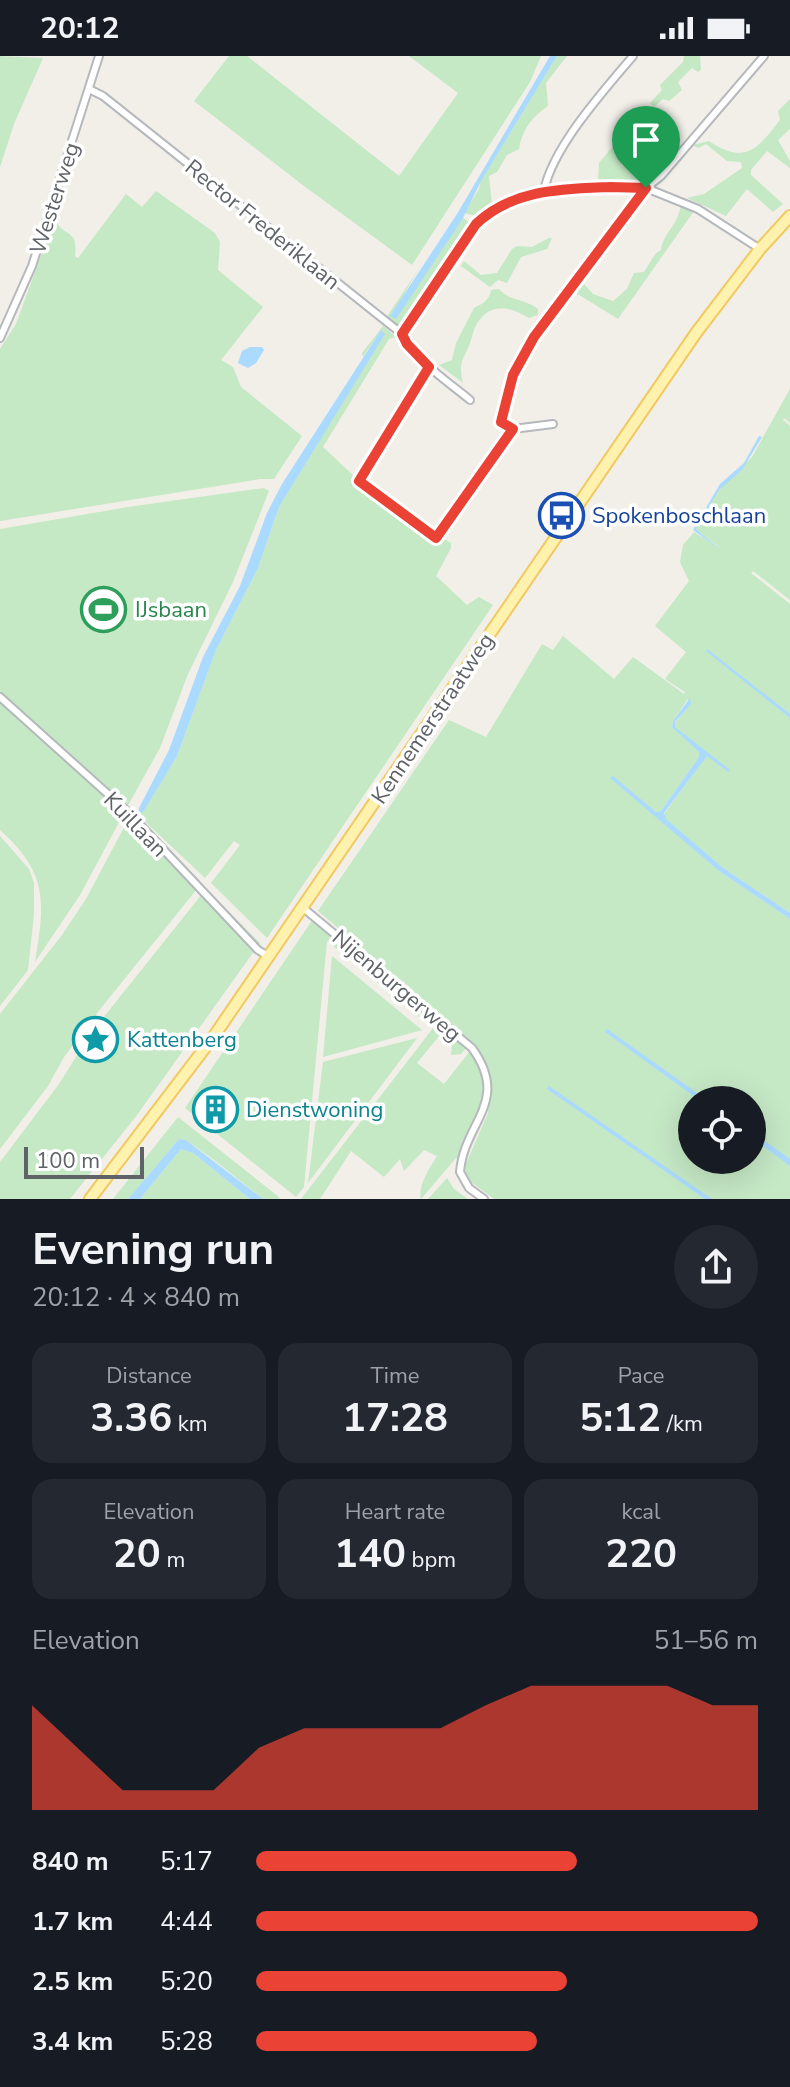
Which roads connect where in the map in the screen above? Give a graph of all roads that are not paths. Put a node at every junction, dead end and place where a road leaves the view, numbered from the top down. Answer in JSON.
{"nodes":[{"id":1,"x":99,"y":56,"type":"edge"},
{"id":2,"x":633,"y":56,"type":"edge"},
{"id":3,"x":764,"y":56,"type":"edge"},
{"id":4,"x":89,"y":89,"type":"junction"},
{"id":5,"x":646,"y":188,"type":"junction"},
{"id":6,"x":544,"y":191,"type":"junction"},
{"id":7,"x":790,"y":216,"type":"edge"},
{"id":8,"x":790,"y":222,"type":"edge"},
{"id":9,"x":773,"y":236,"type":"junction"},
{"id":10,"x":760,"y":249,"type":"junction"},
{"id":11,"x":402,"y":334,"type":"junction"},
{"id":12,"x":0,"y":338,"type":"edge"},
{"id":13,"x":429,"y":367,"type":"junction"},
{"id":14,"x":470,"y":400,"type":"dead end"},
{"id":15,"x":553,"y":424,"type":"dead end"},
{"id":16,"x":513,"y":429,"type":"junction"},
{"id":17,"x":0,"y":697,"type":"edge"},
{"id":18,"x":302,"y":907,"type":"junction"},
{"id":19,"x":263,"y":953,"type":"junction"},
{"id":20,"x":90,"y":1199,"type":"edge"},
{"id":21,"x":484,"y":1199,"type":"edge"}],
"edges":[{"from":1,"to":4,"type":"street","name":"Westerweg"},
{"from":2,"to":6,"type":"street"},
{"from":3,"to":5,"type":"street"},
{"from":4,"to":11,"type":"street","name":"Rector Frederiklaan"},
{"from":4,"to":12,"type":"street","name":"Westerweg"},
{"from":5,"to":6,"type":"street"},
{"from":5,"to":10,"type":"street"},
{"from":5,"to":16,"type":"street"},
{"from":6,"to":11,"type":"street"},
{"from":7,"to":9,"type":"main road","name":"Kennemerstraatweg"},
{"from":8,"to":9,"type":"main road","name":"Kennemerstraatweg"},
{"from":9,"to":10,"type":"main road","name":"Kennemerstraatweg"},
{"from":10,"to":18,"type":"main road","name":"Kennemerstraatweg"},
{"from":11,"to":13,"type":"street","name":"Rector Frederiklaan"},
{"from":13,"to":14,"type":"street"},
{"from":13,"to":16,"type":"street"},
{"from":15,"to":16,"type":"street"},
{"from":17,"to":19,"type":"street","name":"Kuillaan"},
{"from":18,"to":19,"type":"main road","name":"Kennemerstraatweg"},
{"from":18,"to":21,"type":"street","name":"Nijenburgerweg"},
{"from":19,"to":20,"type":"main road","name":"Kennemerstraatweg"}]}
